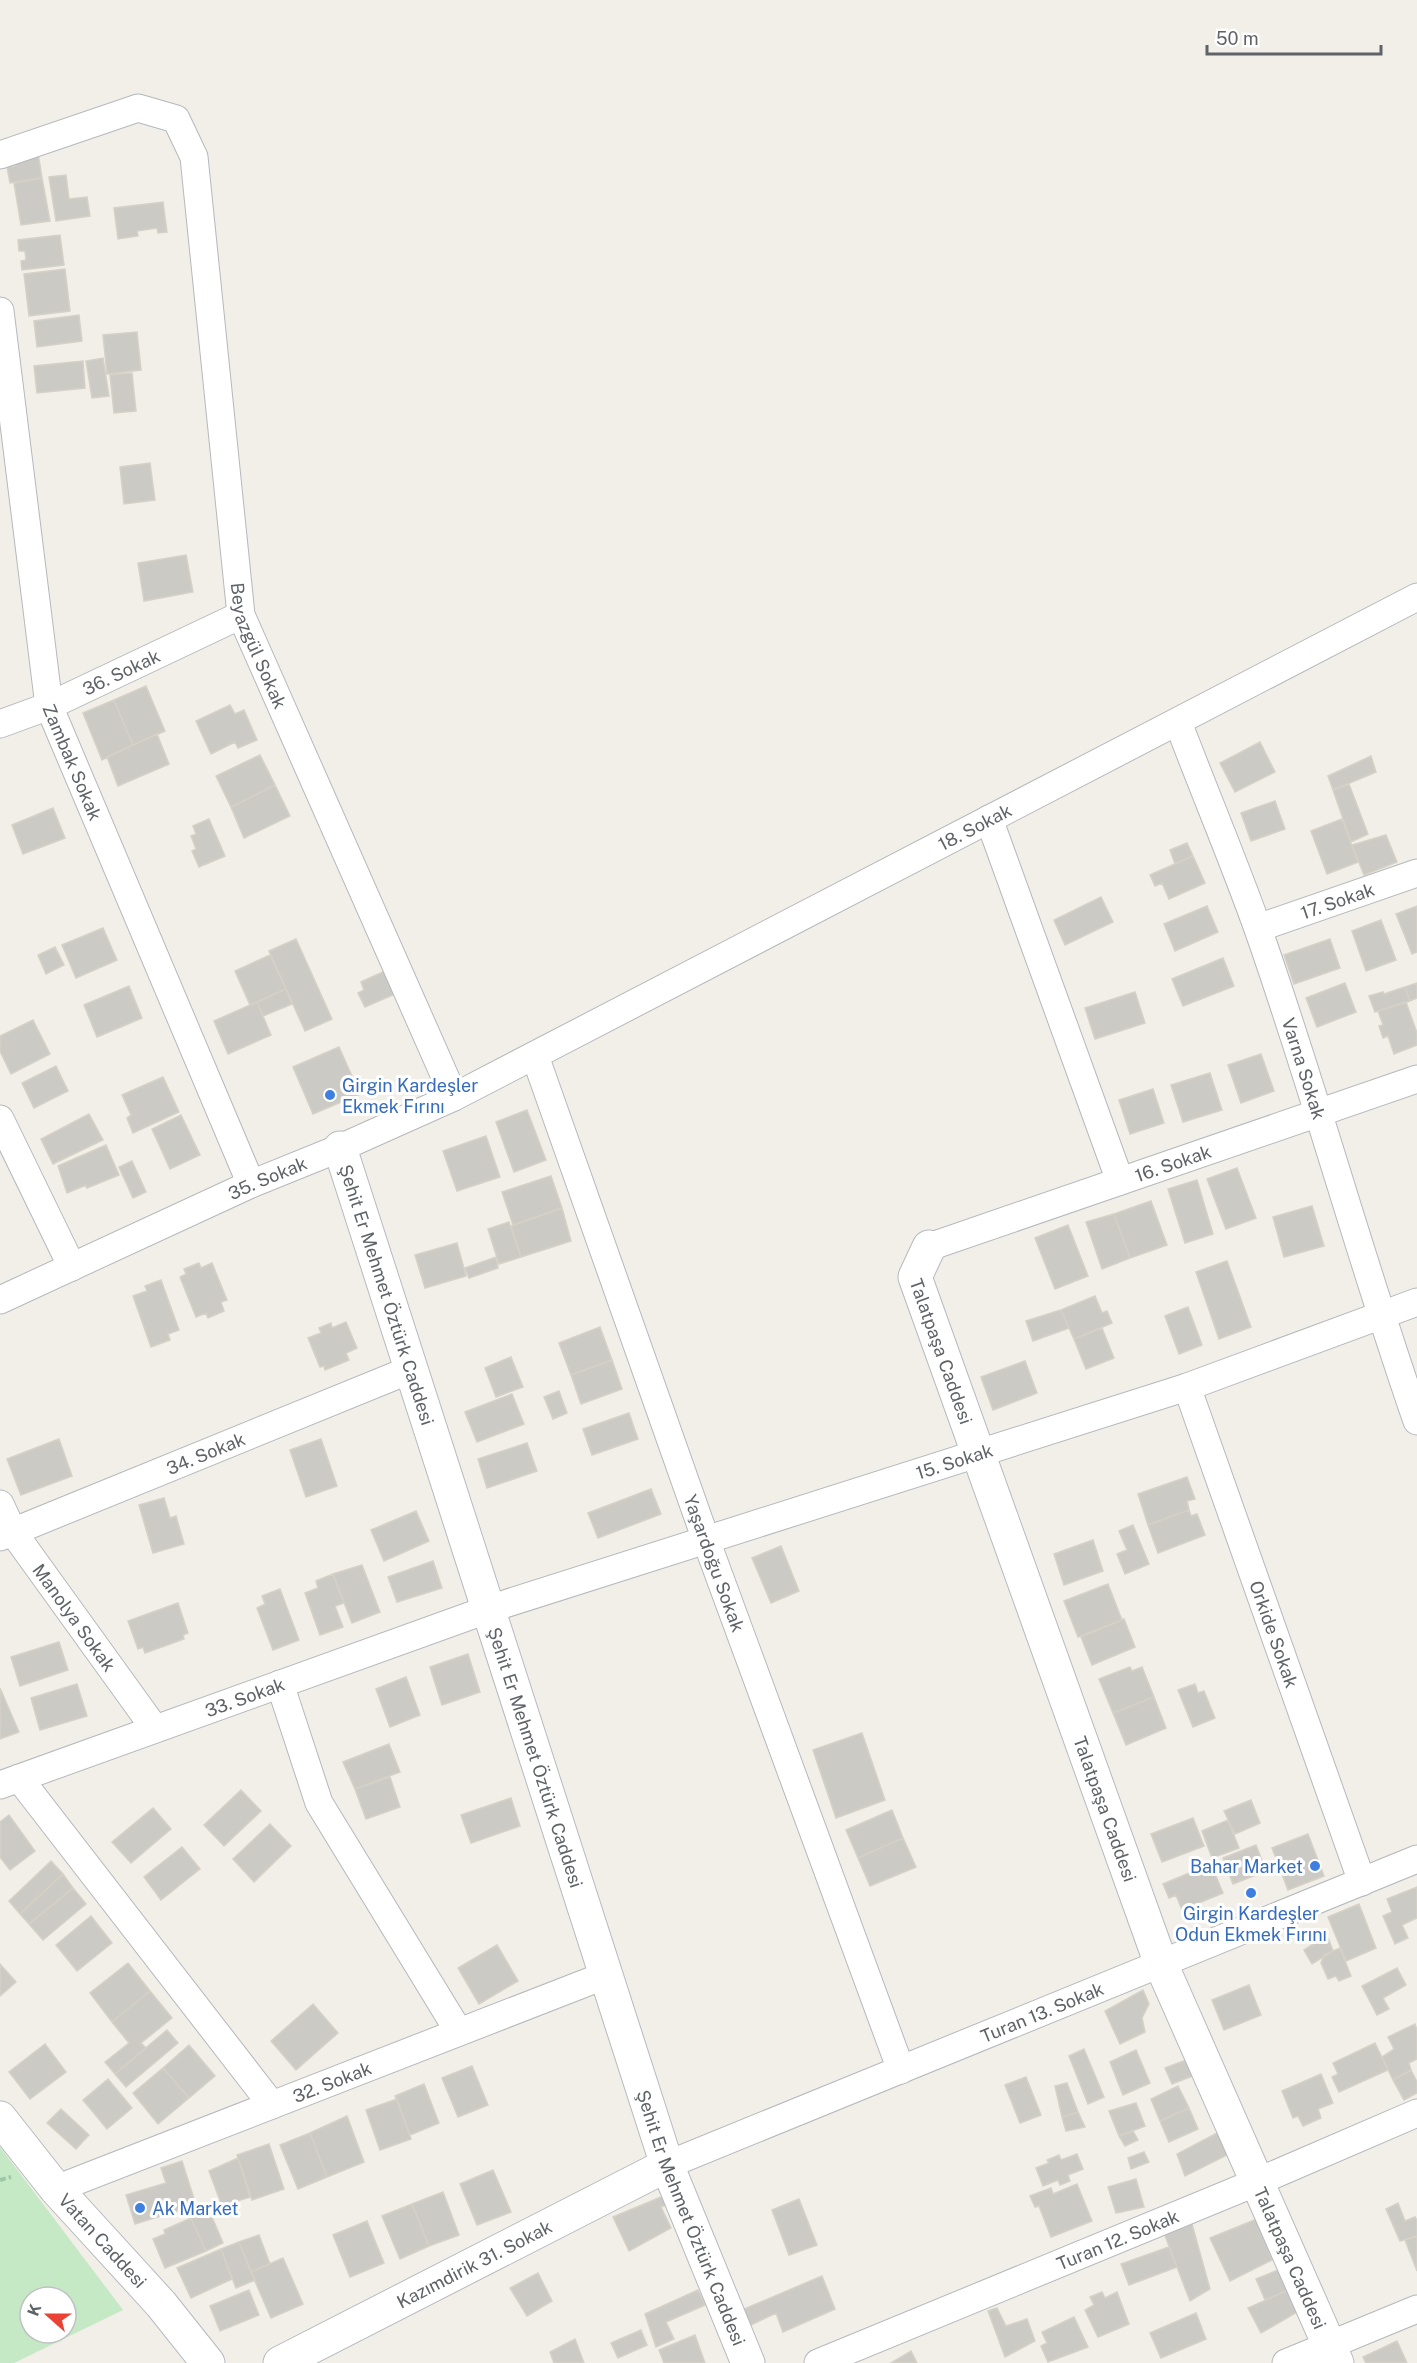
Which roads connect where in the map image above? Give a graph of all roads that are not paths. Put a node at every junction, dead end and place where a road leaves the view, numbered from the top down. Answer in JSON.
{"nodes":[{"id":1,"x":0,"y":155,"type":"edge"},
{"id":2,"x":0,"y":311,"type":"edge"},
{"id":3,"x":1417,"y":597,"type":"edge"},
{"id":4,"x":241,"y":615,"type":"junction"},
{"id":5,"x":49,"y":706,"type":"junction"},
{"id":6,"x":1178,"y":722,"type":"junction"},
{"id":7,"x":0,"y":723,"type":"edge"},
{"id":8,"x":989,"y":819,"type":"junction"},
{"id":9,"x":1417,"y":873,"type":"edge"},
{"id":10,"x":1258,"y":928,"type":"junction"},
{"id":11,"x":534,"y":1056,"type":"junction"},
{"id":12,"x":1417,"y":1079,"type":"edge"},
{"id":13,"x":454,"y":1097,"type":"junction"},
{"id":14,"x":1318,"y":1113,"type":"junction"},
{"id":15,"x":0,"y":1119,"type":"edge"},
{"id":16,"x":340,"y":1148,"type":"junction"},
{"id":17,"x":1120,"y":1181,"type":"junction"},
{"id":18,"x":250,"y":1184,"type":"junction"},
{"id":19,"x":929,"y":1247,"type":"joint"},
{"id":20,"x":72,"y":1267,"type":"junction"},
{"id":21,"x":0,"y":1300,"type":"edge"},
{"id":22,"x":1417,"y":1302,"type":"edge"},
{"id":23,"x":1380,"y":1315,"type":"junction"},
{"id":24,"x":412,"y":1369,"type":"junction"},
{"id":25,"x":1187,"y":1387,"type":"junction"},
{"id":26,"x":1417,"y":1421,"type":"edge"},
{"id":27,"x":978,"y":1454,"type":"junction"},
{"id":28,"x":0,"y":1504,"type":"edge"},
{"id":29,"x":6,"y":1534,"type":"edge"},
{"id":30,"x":706,"y":1540,"type":"junction"},
{"id":31,"x":489,"y":1609,"type":"junction"},
{"id":32,"x":280,"y":1684,"type":"junction"},
{"id":33,"x":156,"y":1729,"type":"junction"},
{"id":34,"x":9,"y":1781,"type":"edge"},
{"id":35,"x":1417,"y":1859,"type":"edge"},
{"id":36,"x":1362,"y":1882,"type":"junction"},
{"id":37,"x":1161,"y":1964,"type":"junction"},
{"id":38,"x":606,"y":1975,"type":"junction"},
{"id":39,"x":459,"y":2032,"type":"junction"},
{"id":40,"x":901,"y":2070,"type":"junction"},
{"id":41,"x":272,"y":2105,"type":"junction"},
{"id":42,"x":1417,"y":2113,"type":"edge"},
{"id":43,"x":0,"y":2118,"type":"edge"},
{"id":44,"x":668,"y":2165,"type":"junction"},
{"id":45,"x":1257,"y":2182,"type":"junction"},
{"id":46,"x":56,"y":2189,"type":"junction"},
{"id":47,"x":1417,"y":2309,"type":"edge"},
{"id":48,"x":1333,"y":2354,"type":"edge"},
{"id":49,"x":208,"y":2363,"type":"edge"},
{"id":50,"x":280,"y":2363,"type":"edge"},
{"id":51,"x":748,"y":2363,"type":"edge"},
{"id":52,"x":818,"y":2363,"type":"edge"},
{"id":53,"x":1287,"y":2363,"type":"edge"}],
"edges":[{"from":1,"to":4,"type":"street","name":"Beyazgül Sokak"},
{"from":2,"to":5,"type":"street","name":"Zambak Sokak"},
{"from":3,"to":6,"type":"street","name":"18. Sokak"},
{"from":4,"to":5,"type":"street","name":"36. Sokak"},
{"from":4,"to":13,"type":"street","name":"Beyazgül Sokak"},
{"from":5,"to":7,"type":"street","name":"36. Sokak"},
{"from":5,"to":18,"type":"street","name":"Zambak Sokak"},
{"from":6,"to":8,"type":"street","name":"18. Sokak"},
{"from":6,"to":10,"type":"street","name":"Varna Sokak"},
{"from":8,"to":11,"type":"street","name":"18. Sokak"},
{"from":8,"to":17,"type":"street"},
{"from":9,"to":10,"type":"street","name":"17. Sokak"},
{"from":10,"to":14,"type":"street","name":"Varna Sokak"},
{"from":11,"to":13,"type":"street","name":"35. Sokak"},
{"from":11,"to":30,"type":"street","name":"Yaşardoğu Sokak"},
{"from":12,"to":14,"type":"street","name":"16. Sokak"},
{"from":13,"to":16,"type":"street","name":"35. Sokak"},
{"from":14,"to":17,"type":"street","name":"16. Sokak"},
{"from":14,"to":23,"type":"street","name":"Varna Sokak"},
{"from":15,"to":20,"type":"street"},
{"from":16,"to":18,"type":"street","name":"35. Sokak"},
{"from":16,"to":24,"type":"street","name":"Şehit Er Mehmet Öztürk Caddesi"},
{"from":17,"to":19,"type":"street","name":"16. Sokak"},
{"from":18,"to":20,"type":"street","name":"35. Sokak"},
{"from":19,"to":27,"type":"street","name":"Talatpaşa Caddesi"},
{"from":20,"to":21,"type":"street","name":"35. Sokak"},
{"from":22,"to":23,"type":"street","name":"15. Sokak"},
{"from":23,"to":25,"type":"street","name":"15. Sokak"},
{"from":23,"to":26,"type":"street","name":"Varna Sokak"},
{"from":24,"to":29,"type":"street","name":"34. Sokak"},
{"from":24,"to":31,"type":"street","name":"Şehit Er Mehmet Öztürk Caddesi"},
{"from":25,"to":27,"type":"street","name":"15. Sokak"},
{"from":25,"to":36,"type":"street","name":"Orkide Sokak"},
{"from":27,"to":30,"type":"street","name":"15. Sokak"},
{"from":27,"to":37,"type":"street","name":"Talatpaşa Caddesi"},
{"from":28,"to":29,"type":"street","name":"Manolya Sokak"},
{"from":29,"to":33,"type":"street","name":"Manolya Sokak"},
{"from":30,"to":31,"type":"street","name":"15. Sokak"},
{"from":30,"to":40,"type":"street","name":"Yaşardoğu Sokak"},
{"from":31,"to":32,"type":"street","name":"33. Sokak"},
{"from":31,"to":38,"type":"street","name":"Şehit Er Mehmet Öztürk Caddesi"},
{"from":32,"to":33,"type":"street","name":"33. Sokak"},
{"from":32,"to":39,"type":"street"},
{"from":33,"to":34,"type":"street","name":"33. Sokak"},
{"from":34,"to":41,"type":"street"},
{"from":35,"to":36,"type":"street","name":"Turan 13. Sokak"},
{"from":36,"to":37,"type":"street","name":"Turan 13. Sokak"},
{"from":37,"to":40,"type":"street","name":"Turan 13. Sokak"},
{"from":37,"to":45,"type":"street","name":"Talatpaşa Caddesi"},
{"from":38,"to":39,"type":"street","name":"32. Sokak"},
{"from":38,"to":44,"type":"street","name":"Şehit Er Mehmet Öztürk Caddesi"},
{"from":39,"to":41,"type":"street","name":"32. Sokak"},
{"from":40,"to":44,"type":"street","name":"Turan 13. Sokak"},
{"from":41,"to":46,"type":"street","name":"32. Sokak"},
{"from":42,"to":45,"type":"street","name":"Turan 12. Sokak"},
{"from":43,"to":46,"type":"street","name":"Vatan Caddesi"},
{"from":44,"to":50,"type":"street","name":"Kazımdirik 31. Sokak"},
{"from":44,"to":51,"type":"street","name":"Şehit Er Mehmet Öztürk Caddesi"},
{"from":45,"to":48,"type":"street","name":"Talatpaşa Caddesi"},
{"from":45,"to":52,"type":"street","name":"Turan 12. Sokak"},
{"from":46,"to":49,"type":"street","name":"Vatan Caddesi"},
{"from":47,"to":48,"type":"street"},
{"from":48,"to":53,"type":"street"}]}
